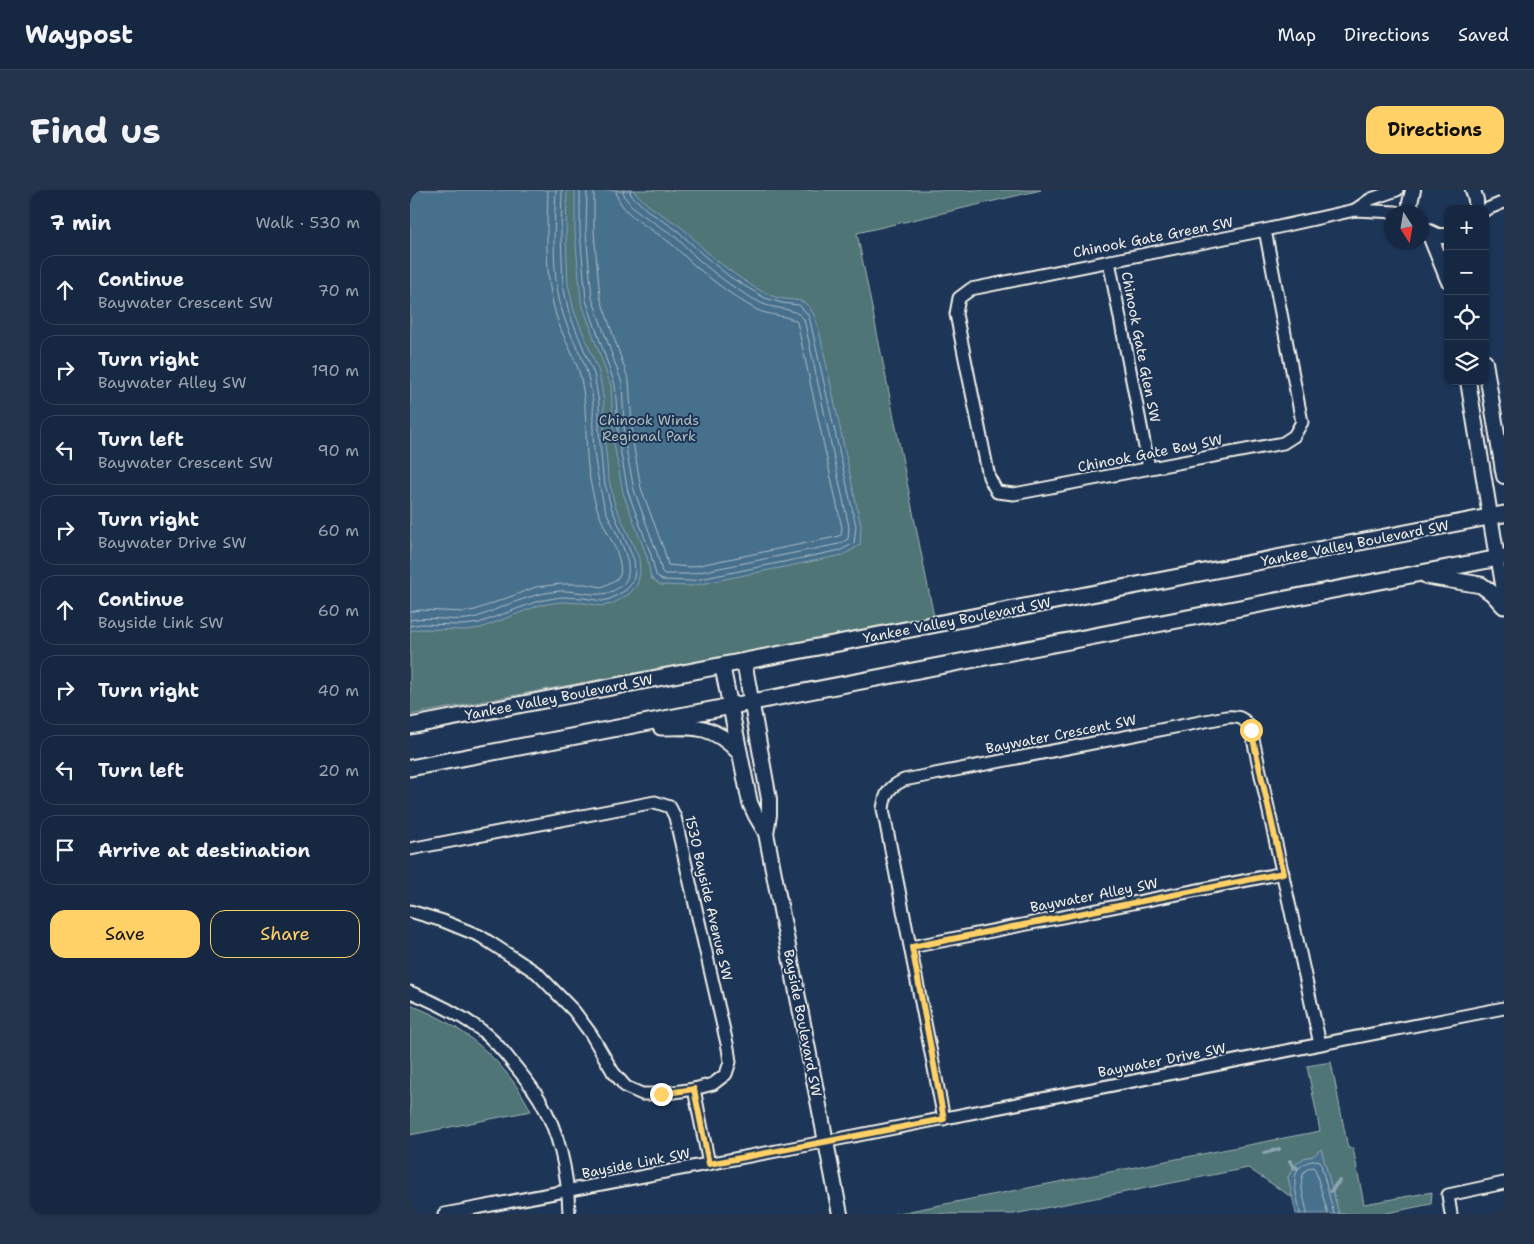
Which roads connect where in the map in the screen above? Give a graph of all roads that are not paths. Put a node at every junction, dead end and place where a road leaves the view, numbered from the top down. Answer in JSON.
{"nodes":[{"id":1,"x":1397,"y":190,"type":"edge"},
{"id":2,"x":1413,"y":190,"type":"edge"},
{"id":3,"x":1473,"y":190,"type":"edge"},
{"id":4,"x":1504,"y":202,"type":"edge"},
{"id":5,"x":1410,"y":205,"type":"edge"},
{"id":6,"x":1476,"y":205,"type":"edge"},
{"id":7,"x":1489,"y":208,"type":"edge"},
{"id":8,"x":1355,"y":210,"type":"junction"},
{"id":9,"x":1384,"y":211,"type":"edge"},
{"id":10,"x":1265,"y":230,"type":"junction"},
{"id":11,"x":1429,"y":233,"type":"edge"},
{"id":12,"x":1444,"y":236,"type":"edge"},
{"id":13,"x":1429,"y":240,"type":"edge"},
{"id":14,"x":1109,"y":261,"type":"junction"},
{"id":15,"x":1444,"y":271,"type":"edge"},
{"id":16,"x":959,"y":298,"type":"joint"},
{"id":17,"x":1469,"y":385,"type":"edge"},
{"id":18,"x":1489,"y":385,"type":"edge"},
{"id":19,"x":1148,"y":468,"type":"junction"},
{"id":20,"x":1504,"y":471,"type":"edge"},
{"id":21,"x":1497,"y":516,"type":"edge"},
{"id":22,"x":1501,"y":558,"type":"edge"},
{"id":23,"x":1413,"y":575,"type":"junction"},
{"id":24,"x":1504,"y":599,"type":"edge"},
{"id":25,"x":1504,"y":606,"type":"edge"},
{"id":26,"x":744,"y":661,"type":"junction"},
{"id":27,"x":722,"y":665,"type":"junction"},
{"id":28,"x":752,"y":702,"type":"junction"},
{"id":29,"x":730,"y":706,"type":"junction"},
{"id":30,"x":410,"y":726,"type":"edge"},
{"id":31,"x":617,"y":728,"type":"junction"},
{"id":32,"x":739,"y":752,"type":"junction"},
{"id":33,"x":410,"y":768,"type":"edge"},
{"id":34,"x":766,"y":833,"type":"junction"},
{"id":35,"x":410,"y":850,"type":"edge"},
{"id":36,"x":1283,"y":873,"type":"junction"},
{"id":37,"x":410,"y":911,"type":"edge"},
{"id":38,"x":912,"y":947,"type":"junction"},
{"id":39,"x":410,"y":992,"type":"edge"},
{"id":40,"x":1504,"y":1008,"type":"edge"},
{"id":41,"x":1320,"y":1044,"type":"junction"},
{"id":42,"x":694,"y":1089,"type":"junction"},
{"id":43,"x":944,"y":1119,"type":"junction"},
{"id":44,"x":826,"y":1142,"type":"junction"},
{"id":45,"x":709,"y":1164,"type":"junction"},
{"id":46,"x":1504,"y":1183,"type":"edge"},
{"id":47,"x":568,"y":1191,"type":"junction"},
{"id":48,"x":444,"y":1214,"type":"edge"},
{"id":49,"x":569,"y":1214,"type":"edge"},
{"id":50,"x":840,"y":1214,"type":"edge"},
{"id":51,"x":1451,"y":1214,"type":"edge"}],
"edges":[{"from":1,"to":8,"type":"street","name":"Chinook Gate Green SW"},
{"from":2,"to":5,"type":"street"},
{"from":3,"to":6,"type":"street"},
{"from":4,"to":7,"type":"street"},
{"from":8,"to":9,"type":"street","name":"Chinook Gate Green SW"},
{"from":8,"to":10,"type":"street","name":"Chinook Gate Green SW"},
{"from":10,"to":14,"type":"street","name":"Chinook Gate Green SW"},
{"from":10,"to":19,"type":"street","name":"Chinook Gate Bay SW"},
{"from":11,"to":12,"type":"street"},
{"from":13,"to":15,"type":"street"},
{"from":14,"to":16,"type":"street","name":"Chinook Gate Green SW"},
{"from":14,"to":19,"type":"street","name":"Chinook Gate Glen SW"},
{"from":16,"to":19,"type":"street","name":"Chinook Gate Bay SW"},
{"from":17,"to":21,"type":"street"},
{"from":18,"to":20,"type":"street"},
{"from":21,"to":22,"type":"street"},
{"from":21,"to":26,"type":"main road","name":"Yankee Valley Boulevard SW"},
{"from":22,"to":23,"type":"main road"},
{"from":22,"to":24,"type":"street"},
{"from":23,"to":25,"type":"main road"},
{"from":23,"to":28,"type":"main road"},
{"from":26,"to":27,"type":"main road","name":"Yankee Valley Boulevard SW"},
{"from":26,"to":28,"type":"street","name":"Bayside Boulevard SW"},
{"from":27,"to":29,"type":"street","name":"Bayside Boulevard SW"},
{"from":27,"to":30,"type":"main road","name":"Yankee Valley Boulevard SW"},
{"from":28,"to":29,"type":"main road"},
{"from":28,"to":34,"type":"street","name":"Bayside Boulevard SW"},
{"from":29,"to":31,"type":"main road"},
{"from":29,"to":32,"type":"street","name":"Bayside Boulevard SW"},
{"from":31,"to":32,"type":"main road"},
{"from":31,"to":33,"type":"main road"},
{"from":32,"to":34,"type":"street","name":"Bayside Boulevard SW"},
{"from":34,"to":44,"type":"street","name":"Bayside Boulevard SW"},
{"from":35,"to":42,"type":"street","name":"1530 Bayside Avenue SW"},
{"from":36,"to":38,"type":"street","name":"Baywater Alley SW"},
{"from":36,"to":38,"type":"street","name":"Baywater Crescent SW"},
{"from":36,"to":41,"type":"street","name":"Baywater Crescent SW"},
{"from":37,"to":42,"type":"street","name":"1530 Bayside Avenue SW"},
{"from":38,"to":43,"type":"street","name":"Baywater Crescent SW"},
{"from":39,"to":47,"type":"street"},
{"from":40,"to":41,"type":"street","name":"Baywater Drive SW"},
{"from":41,"to":43,"type":"street","name":"Baywater Drive SW"},
{"from":42,"to":45,"type":"street"},
{"from":43,"to":44,"type":"street","name":"Baywater Drive SW"},
{"from":44,"to":45,"type":"street","name":"Bayside Link SW"},
{"from":44,"to":50,"type":"street","name":"Bayside Boulevard SW"},
{"from":45,"to":47,"type":"street","name":"Bayside Link SW"},
{"from":46,"to":51,"type":"street"},
{"from":47,"to":48,"type":"street","name":"Bayside Link SW"},
{"from":47,"to":49,"type":"street"}]}
